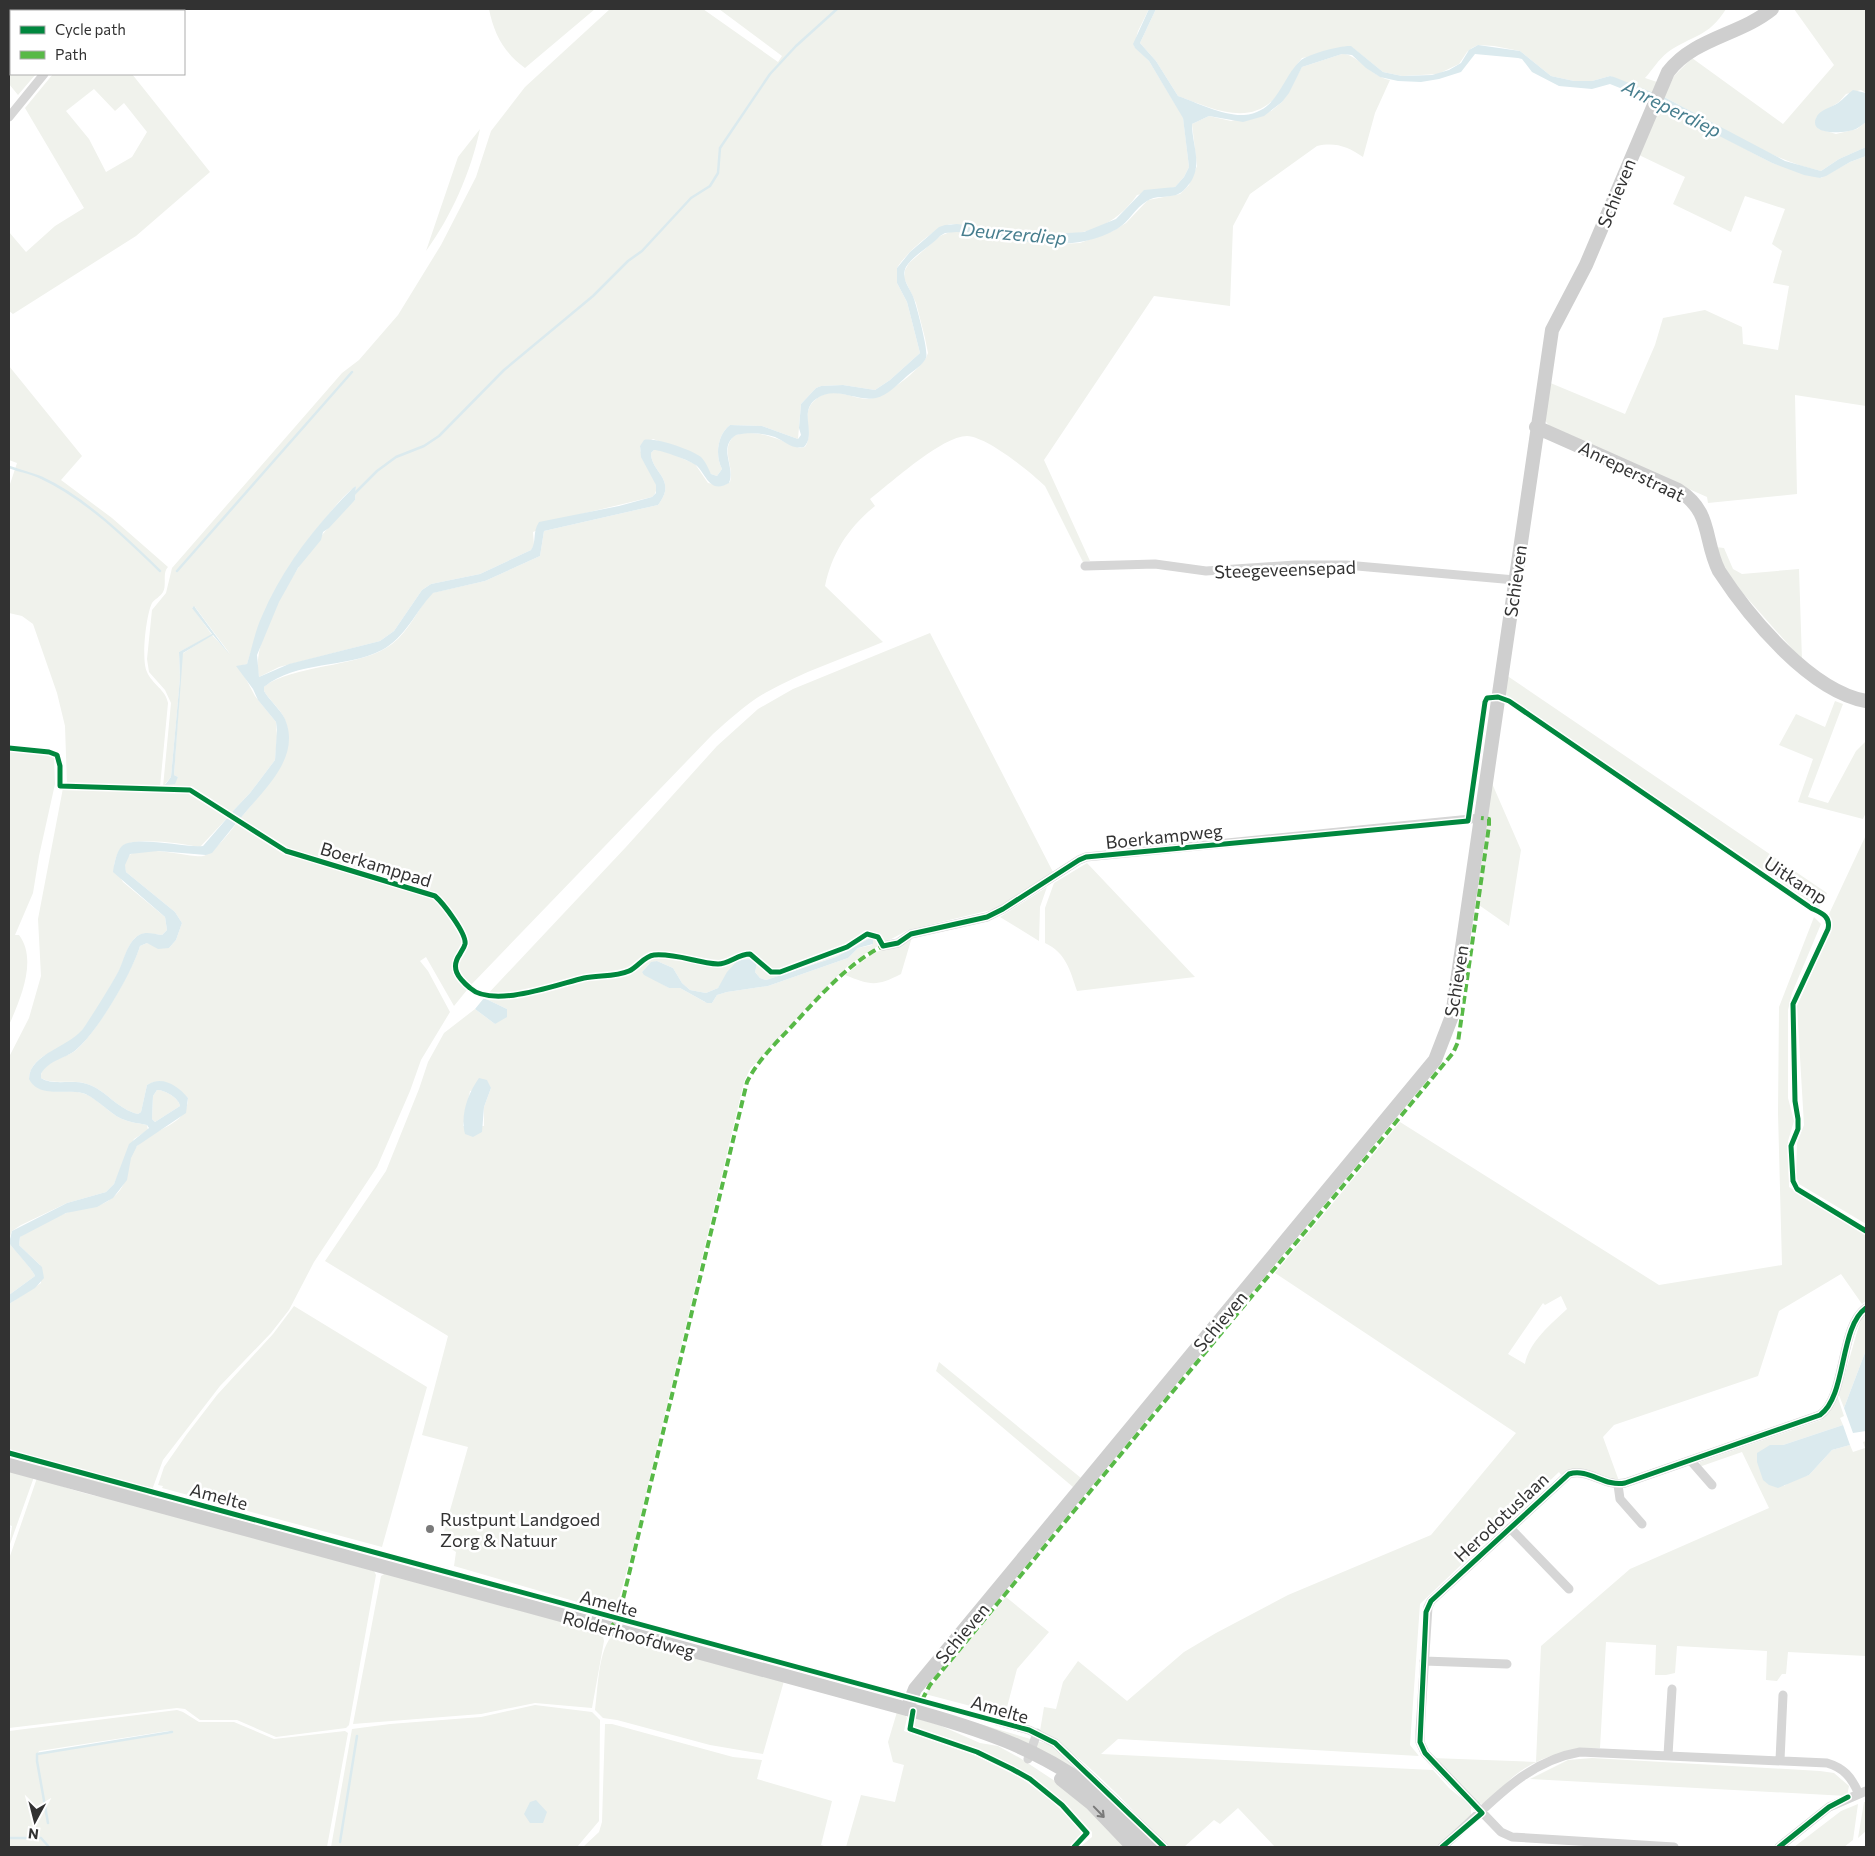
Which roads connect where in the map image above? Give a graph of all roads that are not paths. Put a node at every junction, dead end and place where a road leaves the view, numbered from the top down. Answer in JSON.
{"nodes":[{"id":1,"x":1772,"y":9,"type":"edge"},
{"id":2,"x":43,"y":75,"type":"edge"},
{"id":3,"x":9,"y":117,"type":"edge"},
{"id":4,"x":1536,"y":427,"type":"junction"},
{"id":5,"x":1085,"y":566,"type":"dead end"},
{"id":6,"x":1515,"y":580,"type":"junction"},
{"id":7,"x":1866,"y":701,"type":"edge"},
{"id":8,"x":1480,"y":818,"type":"junction"},
{"id":9,"x":884,"y":946,"type":"dead end"},
{"id":10,"x":1866,"y":1308,"type":"edge"},
{"id":11,"x":1691,"y":1461,"type":"junction"},
{"id":12,"x":9,"y":1465,"type":"edge"},
{"id":13,"x":1618,"y":1485,"type":"junction"},
{"id":14,"x":1712,"y":1485,"type":"dead end"},
{"id":15,"x":1642,"y":1524,"type":"dead end"},
{"id":16,"x":1510,"y":1528,"type":"junction"},
{"id":17,"x":1569,"y":1589,"type":"dead end"},
{"id":18,"x":1424,"y":1661,"type":"junction"},
{"id":19,"x":1507,"y":1664,"type":"dead end"},
{"id":20,"x":1672,"y":1689,"type":"dead end"},
{"id":21,"x":1783,"y":1695,"type":"dead end"},
{"id":22,"x":907,"y":1709,"type":"junction"},
{"id":23,"x":997,"y":1722,"type":"dead end"},
{"id":24,"x":1037,"y":1734,"type":"junction"},
{"id":25,"x":1029,"y":1755,"type":"junction"},
{"id":26,"x":1668,"y":1755,"type":"junction"},
{"id":27,"x":1780,"y":1760,"type":"junction"},
{"id":28,"x":1862,"y":1792,"type":"edge"},
{"id":29,"x":1482,"y":1813,"type":"junction"},
{"id":30,"x":1133,"y":1847,"type":"edge"},
{"id":31,"x":1151,"y":1847,"type":"edge"},
{"id":32,"x":1164,"y":1847,"type":"edge"},
{"id":33,"x":1442,"y":1847,"type":"edge"},
{"id":34,"x":1674,"y":1847,"type":"edge"},
{"id":35,"x":1779,"y":1847,"type":"edge"}],
"edges":[{"from":1,"to":4,"type":"street","name":"Schieven"},
{"from":2,"to":3,"type":"street"},
{"from":4,"to":6,"type":"street","name":"Schieven"},
{"from":4,"to":7,"type":"street","name":"Anreperstraat"},
{"from":5,"to":6,"type":"street","name":"Steegeveensepad"},
{"from":6,"to":8,"type":"street","name":"Schieven"},
{"from":8,"to":9,"type":"street","name":"Boerkampweg"},
{"from":8,"to":22,"type":"street","name":"Schieven"},
{"from":10,"to":11,"type":"street"},
{"from":11,"to":13,"type":"street"},
{"from":11,"to":14,"type":"street"},
{"from":12,"to":22,"type":"street","name":"Rolderhoofdweg"},
{"from":13,"to":15,"type":"street"},
{"from":13,"to":16,"type":"street","name":"Herodotuslaan"},
{"from":16,"to":17,"type":"street","name":"Herodotuslaan"},
{"from":16,"to":18,"type":"street","name":"Herodotuslaan"},
{"from":18,"to":19,"type":"street"},
{"from":18,"to":29,"type":"street","name":"Herodotuslaan"},
{"from":20,"to":26,"type":"street"},
{"from":21,"to":27,"type":"street"},
{"from":22,"to":25,"type":"street","name":"Rolderhoofdweg"},
{"from":23,"to":24,"type":"street","name":"Amelte"},
{"from":24,"to":25,"type":"street","name":"Amelte"},
{"from":24,"to":32,"type":"street","name":"Amelte"},
{"from":25,"to":30,"type":"street","name":"Rolderhoofdweg","one_way":true},
{"from":25,"to":31,"type":"street","name":"Rolderhoofdweg"},
{"from":26,"to":27,"type":"street"},
{"from":26,"to":29,"type":"street"},
{"from":27,"to":28,"type":"street"},
{"from":28,"to":35,"type":"street"},
{"from":29,"to":33,"type":"street"},
{"from":29,"to":34,"type":"street","name":"Herodotuslaan"}]}
